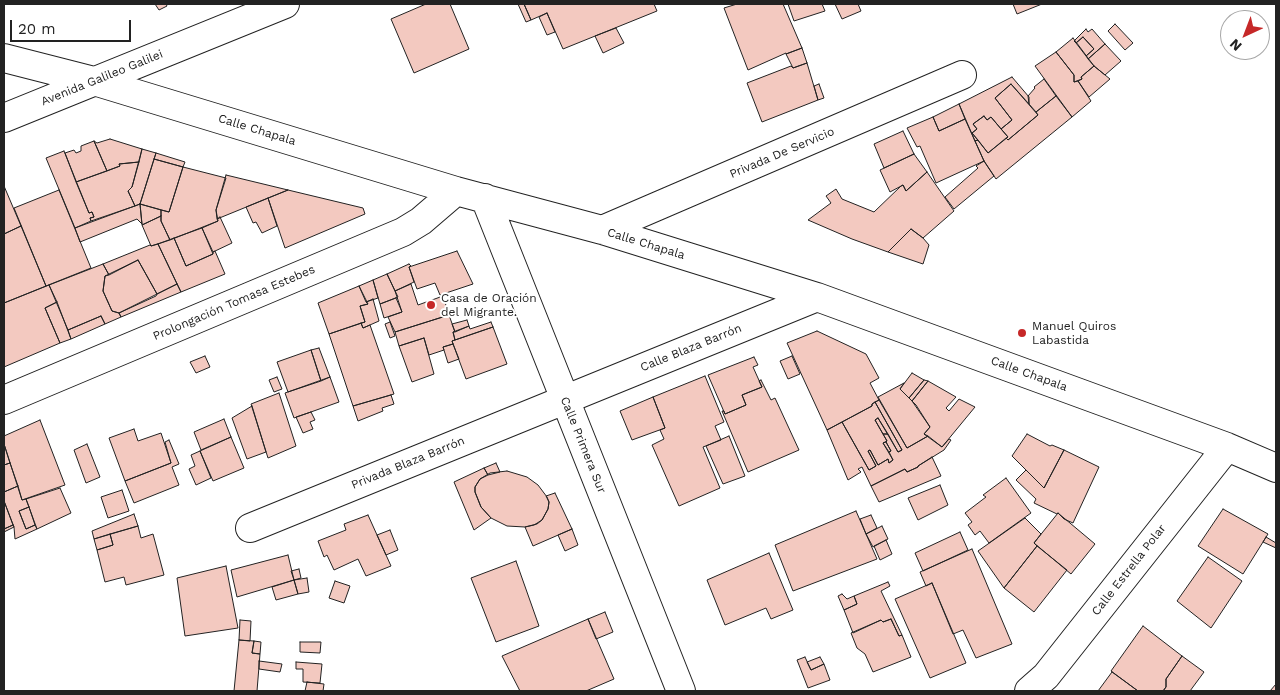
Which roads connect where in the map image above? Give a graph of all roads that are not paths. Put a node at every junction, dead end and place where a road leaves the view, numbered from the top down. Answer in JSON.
{"nodes":[{"id":1,"x":284,"y":4,"type":"edge"},
{"id":2,"x":4,"y":58,"type":"edge"},
{"id":3,"x":962,"y":76,"type":"dead end"},
{"id":4,"x":94,"y":81,"type":"junction"},
{"id":5,"x":4,"y":118,"type":"edge"},
{"id":6,"x":456,"y":191,"type":"junction"},
{"id":7,"x":485,"y":198,"type":"junction"},
{"id":8,"x":602,"y":230,"type":"junction"},
{"id":9,"x":817,"y":297,"type":"junction"},
{"id":10,"x":565,"y":399,"type":"junction"},
{"id":11,"x":4,"y":400,"type":"edge"},
{"id":12,"x":1227,"y":447,"type":"junction"},
{"id":13,"x":1276,"y":468,"type":"edge"},
{"id":14,"x":250,"y":528,"type":"dead end"},
{"id":15,"x":681,"y":691,"type":"edge"},
{"id":16,"x":1029,"y":691,"type":"edge"}],
"edges":[{"from":1,"to":4,"type":"street","name":"Avenida Galileo Galilei"},
{"from":2,"to":4,"type":"street","name":"Calle Chapala"},
{"from":3,"to":8,"type":"street","name":"Privada De Servicio"},
{"from":4,"to":5,"type":"street","name":"Avenida Galileo Galilei"},
{"from":4,"to":6,"type":"street","name":"Calle Chapala"},
{"from":6,"to":7,"type":"street","name":"Calle Chapala"},
{"from":6,"to":11,"type":"street","name":"Prolongación Tomasa Estebes"},
{"from":7,"to":8,"type":"street","name":"Calle Chapala"},
{"from":7,"to":10,"type":"street","name":"Calle Primera Sur"},
{"from":8,"to":9,"type":"street","name":"Calle Chapala"},
{"from":9,"to":10,"type":"street","name":"Calle Blaza Barrón"},
{"from":9,"to":12,"type":"street","name":"Calle Chapala"},
{"from":10,"to":14,"type":"street","name":"Privada Blaza Barrón"},
{"from":10,"to":15,"type":"street","name":"Calle Primera Sur"},
{"from":12,"to":13,"type":"street","name":"Calle Chapala"},
{"from":12,"to":16,"type":"street","name":"Calle Estrella Polar"}]}
